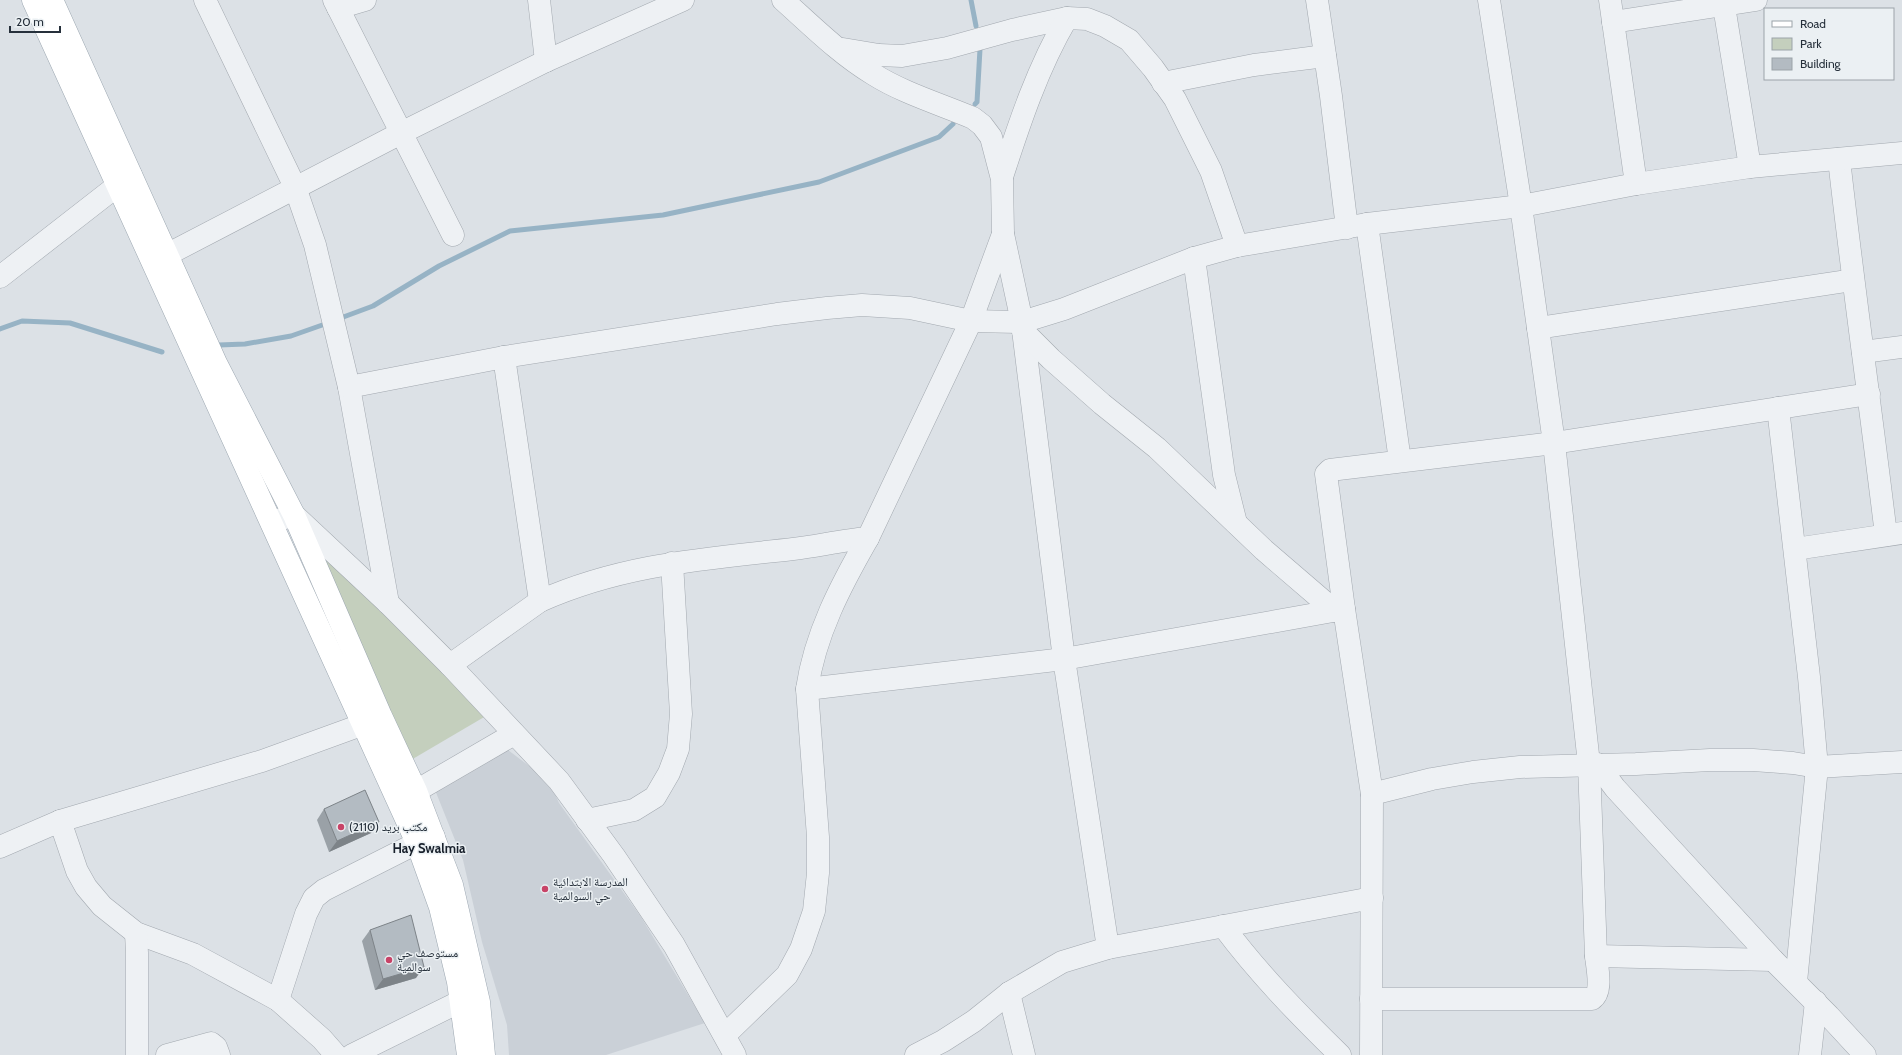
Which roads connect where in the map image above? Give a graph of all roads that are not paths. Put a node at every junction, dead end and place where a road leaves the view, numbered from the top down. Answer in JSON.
{"nodes":[{"id":1,"x":33,"y":0,"type":"edge"},
{"id":2,"x":52,"y":0,"type":"edge"},
{"id":3,"x":205,"y":0,"type":"edge"},
{"id":4,"x":365,"y":0,"type":"edge"},
{"id":5,"x":539,"y":0,"type":"edge"},
{"id":6,"x":684,"y":0,"type":"edge"},
{"id":7,"x":783,"y":0,"type":"edge"},
{"id":8,"x":1317,"y":0,"type":"edge"},
{"id":9,"x":1489,"y":0,"type":"edge"},
{"id":10,"x":1610,"y":0,"type":"edge"},
{"id":11,"x":1756,"y":0,"type":"edge"},
{"id":12,"x":1723,"y":2,"type":"edge"},
{"id":13,"x":336,"y":4,"type":"edge"},
{"id":14,"x":1067,"y":18,"type":"junction"},
{"id":15,"x":1613,"y":22,"type":"junction"},
{"id":16,"x":838,"y":48,"type":"junction"},
{"id":17,"x":1325,"y":56,"type":"junction"},
{"id":18,"x":546,"y":61,"type":"junction"},
{"id":19,"x":1163,"y":83,"type":"junction"},
{"id":20,"x":401,"y":132,"type":"junction"},
{"id":21,"x":1902,"y":152,"type":"edge"},
{"id":22,"x":1839,"y":159,"type":"junction"},
{"id":23,"x":1750,"y":167,"type":"junction"},
{"id":24,"x":1002,"y":179,"type":"junction"},
{"id":25,"x":124,"y":180,"type":"junction"},
{"id":26,"x":1636,"y":184,"type":"junction"},
{"id":27,"x":295,"y":187,"type":"junction"},
{"id":28,"x":1521,"y":206,"type":"junction"},
{"id":29,"x":1357,"y":226,"type":"junction"},
{"id":30,"x":1003,"y":234,"type":"junction"},
{"id":31,"x":453,"y":235,"type":"dead end"},
{"id":32,"x":1237,"y":246,"type":"junction"},
{"id":33,"x":160,"y":258,"type":"junction"},
{"id":34,"x":1194,"y":258,"type":"junction"},
{"id":35,"x":0,"y":276,"type":"edge"},
{"id":36,"x":1852,"y":280,"type":"junction"},
{"id":37,"x":971,"y":321,"type":"junction"},
{"id":38,"x":1022,"y":326,"type":"junction"},
{"id":39,"x":1538,"y":328,"type":"junction"},
{"id":40,"x":1902,"y":347,"type":"edge"},
{"id":41,"x":1863,"y":352,"type":"junction"},
{"id":42,"x":504,"y":357,"type":"junction"},
{"id":43,"x":349,"y":387,"type":"junction"},
{"id":44,"x":1869,"y":394,"type":"junction"},
{"id":45,"x":1778,"y":408,"type":"junction"},
{"id":46,"x":1554,"y":443,"type":"junction"},
{"id":47,"x":1400,"y":461,"type":"junction"},
{"id":48,"x":294,"y":515,"type":"junction"},
{"id":49,"x":272,"y":522,"type":"junction"},
{"id":50,"x":1236,"y":524,"type":"junction"},
{"id":51,"x":1894,"y":534,"type":"edge"},
{"id":52,"x":868,"y":538,"type":"junction"},
{"id":53,"x":1794,"y":549,"type":"junction"},
{"id":54,"x":672,"y":563,"type":"junction"},
{"id":55,"x":540,"y":601,"type":"junction"},
{"id":56,"x":388,"y":603,"type":"junction"},
{"id":57,"x":1339,"y":610,"type":"junction"},
{"id":58,"x":1064,"y":658,"type":"junction"},
{"id":59,"x":450,"y":665,"type":"junction"},
{"id":60,"x":807,"y":689,"type":"junction"},
{"id":61,"x":372,"y":720,"type":"junction"},
{"id":62,"x":514,"y":734,"type":"junction"},
{"id":63,"x":1902,"y":762,"type":"edge"},
{"id":64,"x":1593,"y":764,"type":"junction"},
{"id":65,"x":1817,"y":767,"type":"junction"},
{"id":66,"x":416,"y":791,"type":"junction"},
{"id":67,"x":1372,"y":794,"type":"junction"},
{"id":68,"x":587,"y":820,"type":"junction"},
{"id":69,"x":60,"y":821,"type":"junction"},
{"id":70,"x":426,"y":839,"type":"junction"},
{"id":71,"x":0,"y":847,"type":"edge"},
{"id":72,"x":1372,"y":898,"type":"junction"},
{"id":73,"x":1223,"y":926,"type":"junction"},
{"id":74,"x":136,"y":933,"type":"junction"},
{"id":75,"x":1108,"y":948,"type":"junction"},
{"id":76,"x":1596,"y":956,"type":"junction"},
{"id":77,"x":1773,"y":960,"type":"junction"},
{"id":78,"x":1796,"y":982,"type":"junction"},
{"id":79,"x":1009,"y":993,"type":"junction"},
{"id":80,"x":1371,"y":999,"type":"junction"},
{"id":81,"x":278,"y":1000,"type":"junction"},
{"id":82,"x":460,"y":1001,"type":"junction"},
{"id":83,"x":1816,"y":1002,"type":"junction"},
{"id":84,"x":725,"y":1035,"type":"junction"},
{"id":85,"x":138,"y":1055,"type":"edge"},
{"id":86,"x":167,"y":1055,"type":"edge"},
{"id":87,"x":219,"y":1055,"type":"edge"},
{"id":88,"x":336,"y":1055,"type":"edge"},
{"id":89,"x":352,"y":1055,"type":"edge"},
{"id":90,"x":468,"y":1055,"type":"edge"},
{"id":91,"x":484,"y":1055,"type":"edge"},
{"id":92,"x":736,"y":1055,"type":"edge"},
{"id":93,"x":916,"y":1055,"type":"edge"},
{"id":94,"x":1024,"y":1055,"type":"edge"},
{"id":95,"x":1340,"y":1055,"type":"edge"},
{"id":96,"x":1371,"y":1055,"type":"edge"},
{"id":97,"x":1810,"y":1055,"type":"edge"},
{"id":98,"x":1865,"y":1055,"type":"edge"}],
"edges":[{"from":1,"to":25,"type":"main road"},
{"from":2,"to":25,"type":"main road"},
{"from":3,"to":27,"type":"street"},
{"from":4,"to":13,"type":"street"},
{"from":5,"to":18,"type":"street"},
{"from":6,"to":18,"type":"street"},
{"from":7,"to":16,"type":"street"},
{"from":8,"to":17,"type":"street"},
{"from":9,"to":28,"type":"street"},
{"from":10,"to":15,"type":"street"},
{"from":11,"to":12,"type":"street"},
{"from":12,"to":15,"type":"street"},
{"from":12,"to":23,"type":"street"},
{"from":13,"to":20,"type":"street"},
{"from":14,"to":16,"type":"street"},
{"from":14,"to":19,"type":"street"},
{"from":14,"to":24,"type":"street"},
{"from":15,"to":26,"type":"street"},
{"from":16,"to":24,"type":"street"},
{"from":17,"to":19,"type":"street"},
{"from":17,"to":29,"type":"street"},
{"from":18,"to":20,"type":"street"},
{"from":19,"to":32,"type":"street"},
{"from":20,"to":27,"type":"street"},
{"from":20,"to":31,"type":"street"},
{"from":21,"to":22,"type":"street"},
{"from":22,"to":23,"type":"street"},
{"from":22,"to":36,"type":"street"},
{"from":23,"to":26,"type":"street"},
{"from":24,"to":30,"type":"street"},
{"from":25,"to":33,"type":"main road"},
{"from":25,"to":35,"type":"street"},
{"from":26,"to":28,"type":"street"},
{"from":27,"to":33,"type":"street"},
{"from":27,"to":43,"type":"street"},
{"from":28,"to":29,"type":"street"},
{"from":28,"to":39,"type":"street"},
{"from":29,"to":32,"type":"street"},
{"from":29,"to":47,"type":"street"},
{"from":30,"to":37,"type":"street"},
{"from":30,"to":38,"type":"street"},
{"from":32,"to":34,"type":"street"},
{"from":33,"to":48,"type":"main road"},
{"from":33,"to":49,"type":"main road"},
{"from":34,"to":38,"type":"street"},
{"from":34,"to":50,"type":"street"},
{"from":36,"to":39,"type":"street"},
{"from":36,"to":41,"type":"street"},
{"from":37,"to":38,"type":"street"},
{"from":37,"to":42,"type":"street"},
{"from":37,"to":52,"type":"street"},
{"from":38,"to":50,"type":"street"},
{"from":38,"to":58,"type":"street"},
{"from":39,"to":46,"type":"street"},
{"from":40,"to":41,"type":"street"},
{"from":41,"to":44,"type":"street"},
{"from":42,"to":43,"type":"street"},
{"from":42,"to":55,"type":"street"},
{"from":43,"to":56,"type":"street"},
{"from":44,"to":45,"type":"street"},
{"from":44,"to":51,"type":"street"},
{"from":45,"to":46,"type":"street"},
{"from":45,"to":53,"type":"street"},
{"from":46,"to":47,"type":"street"},
{"from":46,"to":64,"type":"street"},
{"from":47,"to":57,"type":"street"},
{"from":48,"to":49,"type":"street"},
{"from":48,"to":56,"type":"street"},
{"from":48,"to":61,"type":"main road"},
{"from":49,"to":61,"type":"main road"},
{"from":50,"to":57,"type":"street"},
{"from":51,"to":53,"type":"street"},
{"from":52,"to":54,"type":"street"},
{"from":52,"to":60,"type":"street"},
{"from":53,"to":65,"type":"street"},
{"from":54,"to":55,"type":"street"},
{"from":54,"to":68,"type":"street"},
{"from":55,"to":59,"type":"street"},
{"from":56,"to":59,"type":"street"},
{"from":57,"to":58,"type":"street"},
{"from":57,"to":67,"type":"street"},
{"from":58,"to":60,"type":"street"},
{"from":58,"to":75,"type":"street"},
{"from":59,"to":62,"type":"street"},
{"from":60,"to":84,"type":"street"},
{"from":61,"to":66,"type":"main road"},
{"from":61,"to":69,"type":"street"},
{"from":61,"to":70,"type":"main road"},
{"from":62,"to":66,"type":"street"},
{"from":62,"to":68,"type":"street"},
{"from":63,"to":65,"type":"street"},
{"from":64,"to":65,"type":"street"},
{"from":64,"to":67,"type":"street"},
{"from":64,"to":76,"type":"street"},
{"from":64,"to":77,"type":"street"},
{"from":65,"to":78,"type":"street"},
{"from":66,"to":70,"type":"main road"},
{"from":67,"to":72,"type":"street"},
{"from":68,"to":84,"type":"street"},
{"from":69,"to":71,"type":"street"},
{"from":69,"to":74,"type":"street"},
{"from":70,"to":81,"type":"street"},
{"from":70,"to":82,"type":"main road"},
{"from":70,"to":91,"type":"main road"},
{"from":72,"to":73,"type":"street"},
{"from":72,"to":80,"type":"street"},
{"from":73,"to":75,"type":"street"},
{"from":73,"to":95,"type":"street"},
{"from":74,"to":81,"type":"street"},
{"from":74,"to":85,"type":"street"},
{"from":75,"to":79,"type":"street"},
{"from":76,"to":77,"type":"street"},
{"from":76,"to":80,"type":"street"},
{"from":77,"to":78,"type":"street"},
{"from":78,"to":83,"type":"street"},
{"from":79,"to":93,"type":"street"},
{"from":79,"to":94,"type":"street"},
{"from":80,"to":96,"type":"street"},
{"from":81,"to":88,"type":"street"},
{"from":82,"to":89,"type":"street"},
{"from":82,"to":90,"type":"main road"},
{"from":83,"to":97,"type":"street"},
{"from":83,"to":98,"type":"street"},
{"from":84,"to":92,"type":"street"},
{"from":86,"to":87,"type":"street"}]}
